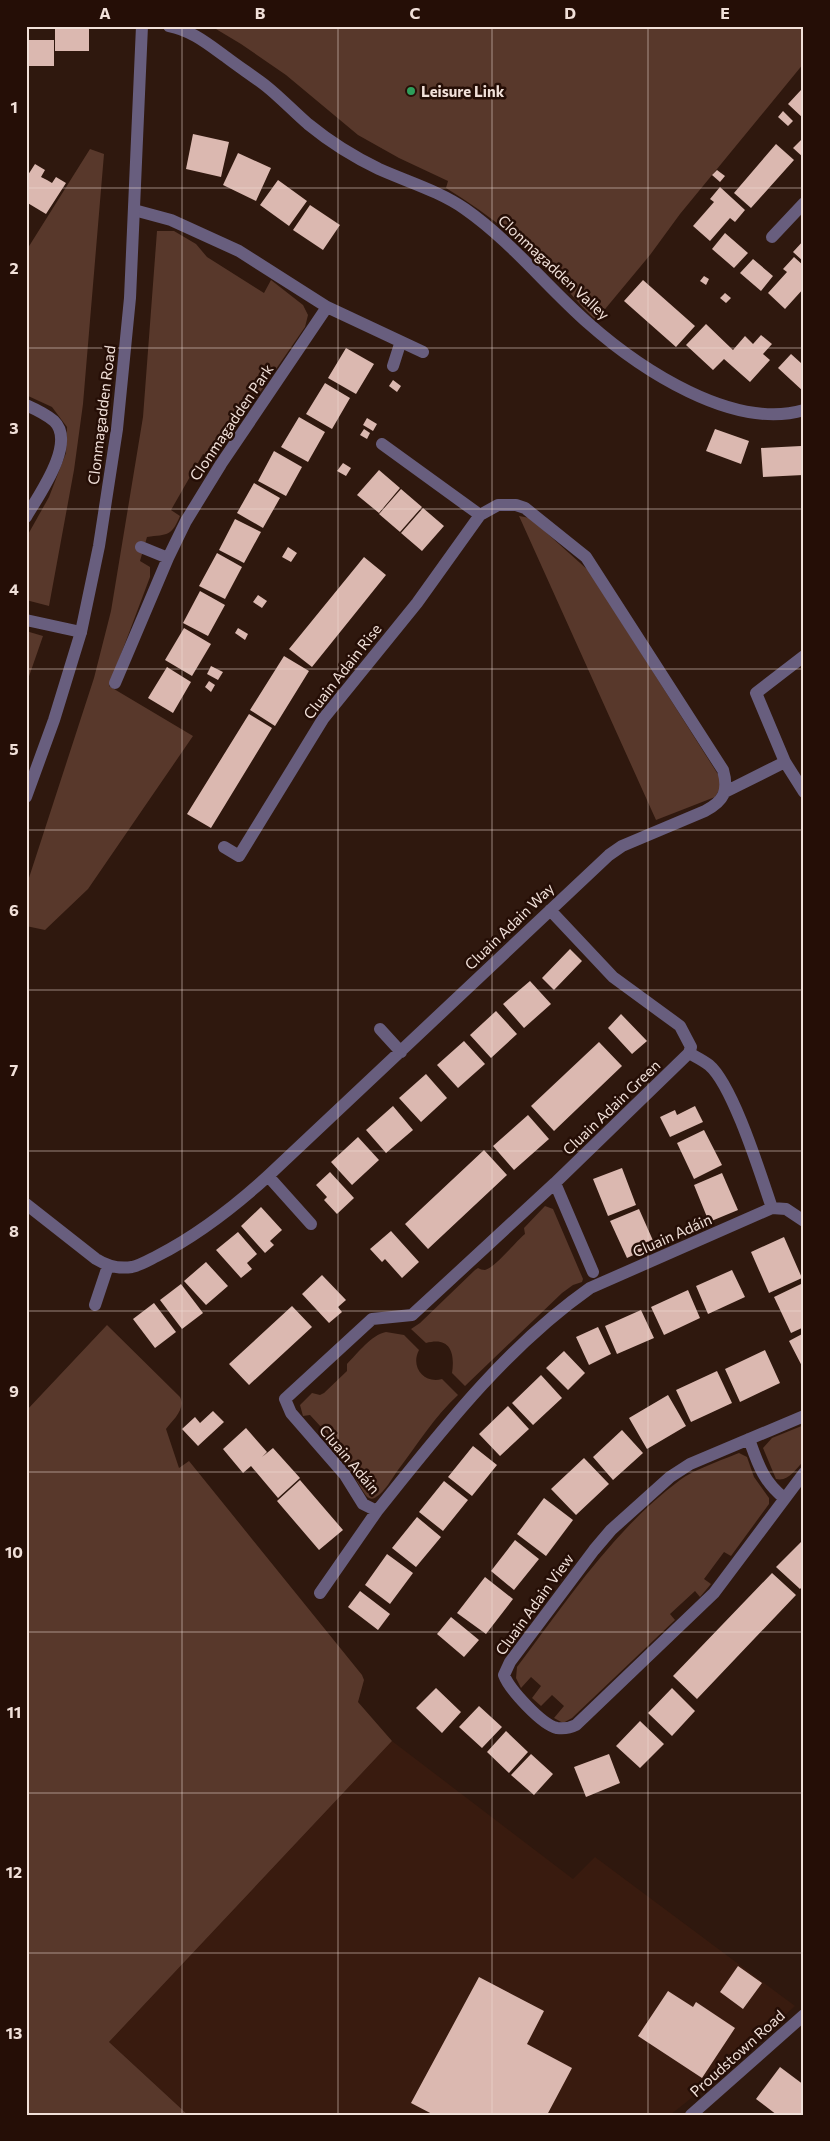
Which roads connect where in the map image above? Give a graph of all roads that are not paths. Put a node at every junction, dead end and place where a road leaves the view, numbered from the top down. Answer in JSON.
{"nodes":[{"id":1,"x":142,"y":26,"type":"edge"},
{"id":2,"x":173,"y":27,"type":"edge"},
{"id":3,"x":804,"y":203,"type":"edge"},
{"id":4,"x":134,"y":210,"type":"junction"},
{"id":5,"x":772,"y":237,"type":"dead end"},
{"id":6,"x":327,"y":307,"type":"junction"},
{"id":7,"x":400,"y":344,"type":"junction"},
{"id":8,"x":423,"y":352,"type":"dead end"},
{"id":9,"x":393,"y":366,"type":"dead end"},
{"id":10,"x":26,"y":405,"type":"edge"},
{"id":11,"x":804,"y":410,"type":"edge"},
{"id":12,"x":382,"y":444,"type":"dead end"},
{"id":13,"x":480,"y":515,"type":"junction"},
{"id":14,"x":26,"y":517,"type":"edge"},
{"id":15,"x":141,"y":547,"type":"dead end"},
{"id":16,"x":168,"y":558,"type":"junction"},
{"id":17,"x":26,"y":620,"type":"edge"},
{"id":18,"x":80,"y":632,"type":"junction"},
{"id":19,"x":804,"y":656,"type":"edge"},
{"id":20,"x":115,"y":683,"type":"dead end"},
{"id":21,"x":785,"y":762,"type":"junction"},
{"id":22,"x":725,"y":792,"type":"junction"},
{"id":23,"x":804,"y":792,"type":"edge"},
{"id":24,"x":26,"y":797,"type":"edge"},
{"id":25,"x":224,"y":847,"type":"dead end"},
{"id":26,"x":550,"y":910,"type":"junction"},
{"id":27,"x":380,"y":1029,"type":"dead end"},
{"id":28,"x":401,"y":1052,"type":"junction"},
{"id":29,"x":689,"y":1053,"type":"junction"},
{"id":30,"x":268,"y":1176,"type":"junction"},
{"id":31,"x":555,"y":1183,"type":"junction"},
{"id":32,"x":26,"y":1204,"type":"edge"},
{"id":33,"x":772,"y":1208,"type":"junction"},
{"id":34,"x":804,"y":1221,"type":"edge"},
{"id":35,"x":311,"y":1224,"type":"dead end"},
{"id":36,"x":108,"y":1266,"type":"junction"},
{"id":37,"x":593,"y":1272,"type":"dead end"},
{"id":38,"x":95,"y":1305,"type":"dead end"},
{"id":39,"x":804,"y":1416,"type":"edge"},
{"id":40,"x":749,"y":1439,"type":"junction"},
{"id":41,"x":804,"y":1473,"type":"edge"},
{"id":42,"x":784,"y":1498,"type":"junction"},
{"id":43,"x":377,"y":1511,"type":"junction"},
{"id":44,"x":320,"y":1593,"type":"dead end"},
{"id":45,"x":804,"y":2015,"type":"edge"},
{"id":46,"x":691,"y":2115,"type":"edge"}],
"edges":[{"from":1,"to":4,"type":"street","name":"Clonmagadden Road"},
{"from":2,"to":11,"type":"street","name":"Clonmagadden Valley"},
{"from":3,"to":5,"type":"street"},
{"from":4,"to":6,"type":"street"},
{"from":4,"to":18,"type":"street","name":"Clonmagadden Road"},
{"from":6,"to":7,"type":"street"},
{"from":6,"to":16,"type":"street","name":"Clonmagadden Park"},
{"from":7,"to":8,"type":"street"},
{"from":7,"to":9,"type":"street"},
{"from":10,"to":14,"type":"street"},
{"from":12,"to":13,"type":"street"},
{"from":13,"to":22,"type":"street","name":"Cluain Adain Rise"},
{"from":13,"to":25,"type":"street","name":"Cluain Adain Rise"},
{"from":15,"to":16,"type":"street"},
{"from":16,"to":20,"type":"street","name":"Clonmagadden Park"},
{"from":17,"to":18,"type":"street"},
{"from":18,"to":24,"type":"street","name":"Clonmagadden Road"},
{"from":19,"to":21,"type":"street"},
{"from":21,"to":22,"type":"street"},
{"from":21,"to":23,"type":"street"},
{"from":22,"to":26,"type":"street","name":"Cluain Adain Way"},
{"from":26,"to":28,"type":"street","name":"Cluain Adain Way"},
{"from":26,"to":29,"type":"street"},
{"from":27,"to":28,"type":"street"},
{"from":28,"to":30,"type":"street","name":"Cluain Adain Way"},
{"from":29,"to":31,"type":"street","name":"Cluain Adain Green"},
{"from":29,"to":33,"type":"street"},
{"from":30,"to":35,"type":"street"},
{"from":30,"to":36,"type":"street","name":"Cluain Adain Way"},
{"from":31,"to":37,"type":"street"},
{"from":31,"to":43,"type":"street","name":"Cluain Adáin"},
{"from":32,"to":36,"type":"street"},
{"from":33,"to":34,"type":"street"},
{"from":33,"to":43,"type":"street","name":"Cluain Adáin"},
{"from":36,"to":38,"type":"street"},
{"from":39,"to":40,"type":"street","name":"Cluain Adain View"},
{"from":40,"to":42,"type":"street"},
{"from":40,"to":42,"type":"street","name":"Cluain Adain View"},
{"from":41,"to":42,"type":"street","name":"Cluain Adain View"},
{"from":43,"to":44,"type":"street"},
{"from":45,"to":46,"type":"street","name":"Proudstown Road"}]}
